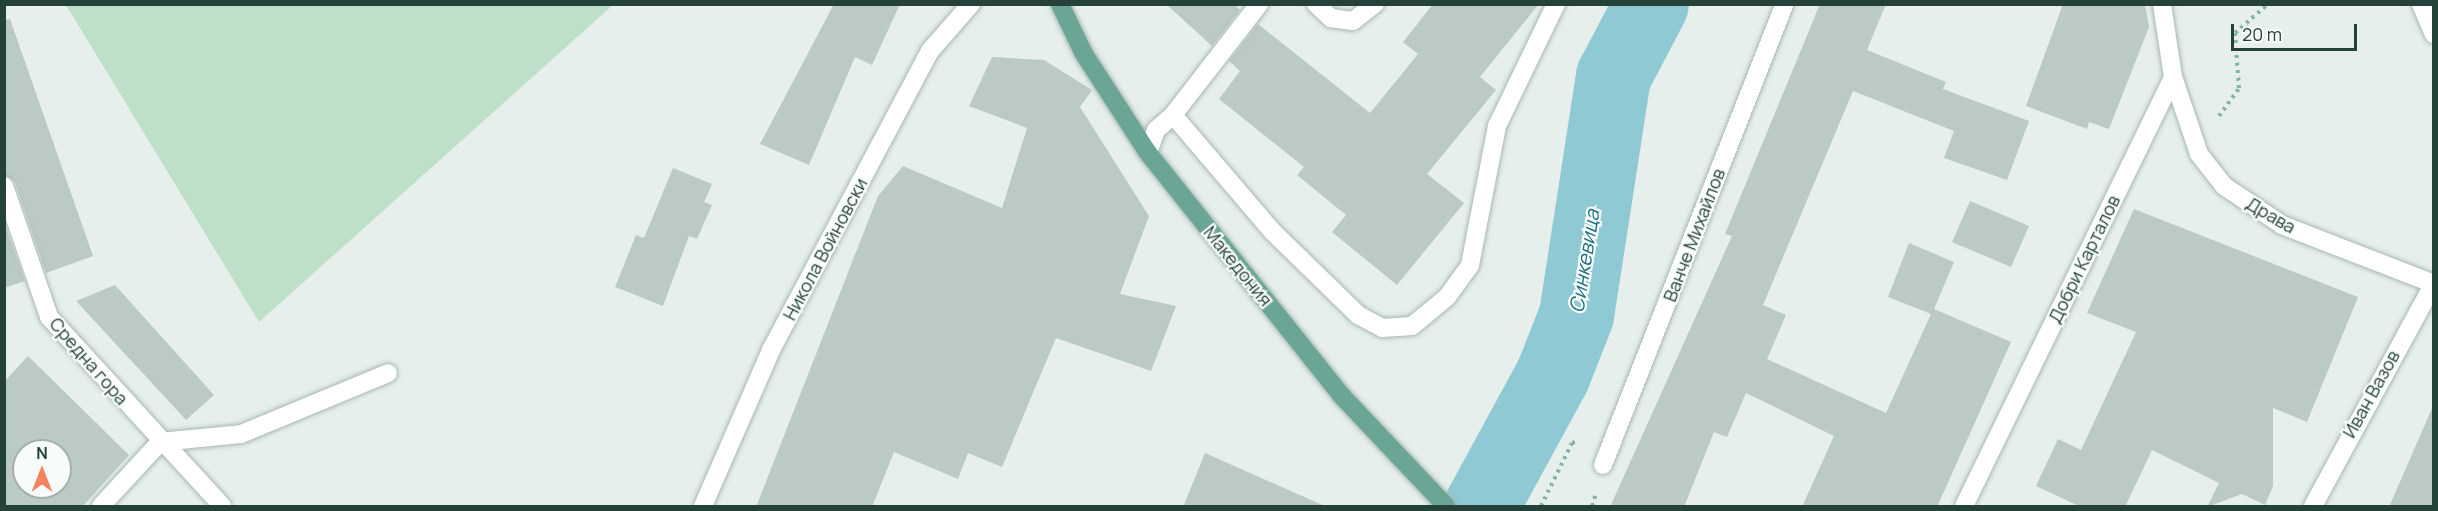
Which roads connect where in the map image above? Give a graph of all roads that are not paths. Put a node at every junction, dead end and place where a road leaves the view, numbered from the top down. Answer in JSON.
{"nodes":[{"id":1,"x":971,"y":4,"type":"edge"},
{"id":2,"x":1060,"y":4,"type":"edge"},
{"id":3,"x":1258,"y":4,"type":"edge"},
{"id":4,"x":1316,"y":4,"type":"edge"},
{"id":5,"x":1376,"y":4,"type":"edge"},
{"id":6,"x":1556,"y":4,"type":"edge"},
{"id":7,"x":1785,"y":4,"type":"edge"},
{"id":8,"x":2162,"y":4,"type":"edge"},
{"id":9,"x":2421,"y":4,"type":"edge"},
{"id":10,"x":2433,"y":34,"type":"edge"},
{"id":11,"x":2173,"y":77,"type":"junction"},
{"id":12,"x":1173,"y":115,"type":"junction"},
{"id":13,"x":1148,"y":153,"type":"junction"},
{"id":14,"x":4,"y":186,"type":"edge"},
{"id":15,"x":2433,"y":284,"type":"edge"},
{"id":16,"x":388,"y":373,"type":"dead end"},
{"id":17,"x":160,"y":442,"type":"junction"},
{"id":18,"x":1603,"y":465,"type":"dead end"},
{"id":19,"x":101,"y":507,"type":"edge"},
{"id":20,"x":222,"y":507,"type":"edge"},
{"id":21,"x":704,"y":507,"type":"edge"},
{"id":22,"x":1446,"y":507,"type":"edge"},
{"id":23,"x":1964,"y":507,"type":"edge"},
{"id":24,"x":2313,"y":507,"type":"edge"}],
"edges":[{"from":1,"to":21,"type":"street","name":"Никола Войновски"},
{"from":2,"to":13,"type":"main road","name":"Македония"},
{"from":3,"to":12,"type":"street"},
{"from":4,"to":5,"type":"street"},
{"from":6,"to":12,"type":"street"},
{"from":7,"to":18,"type":"street","name":"Ванче Михайлов"},
{"from":8,"to":11,"type":"street"},
{"from":9,"to":10,"type":"street"},
{"from":11,"to":15,"type":"street","name":"Драва"},
{"from":11,"to":23,"type":"street","name":"Добри Карталов"},
{"from":12,"to":13,"type":"street"},
{"from":13,"to":22,"type":"main road","name":"Македония"},
{"from":14,"to":17,"type":"street","name":"Средна гора"},
{"from":15,"to":24,"type":"street","name":"Иван Вазов"},
{"from":16,"to":17,"type":"street"},
{"from":17,"to":19,"type":"street"},
{"from":17,"to":20,"type":"street","name":"Средна гора"}]}
